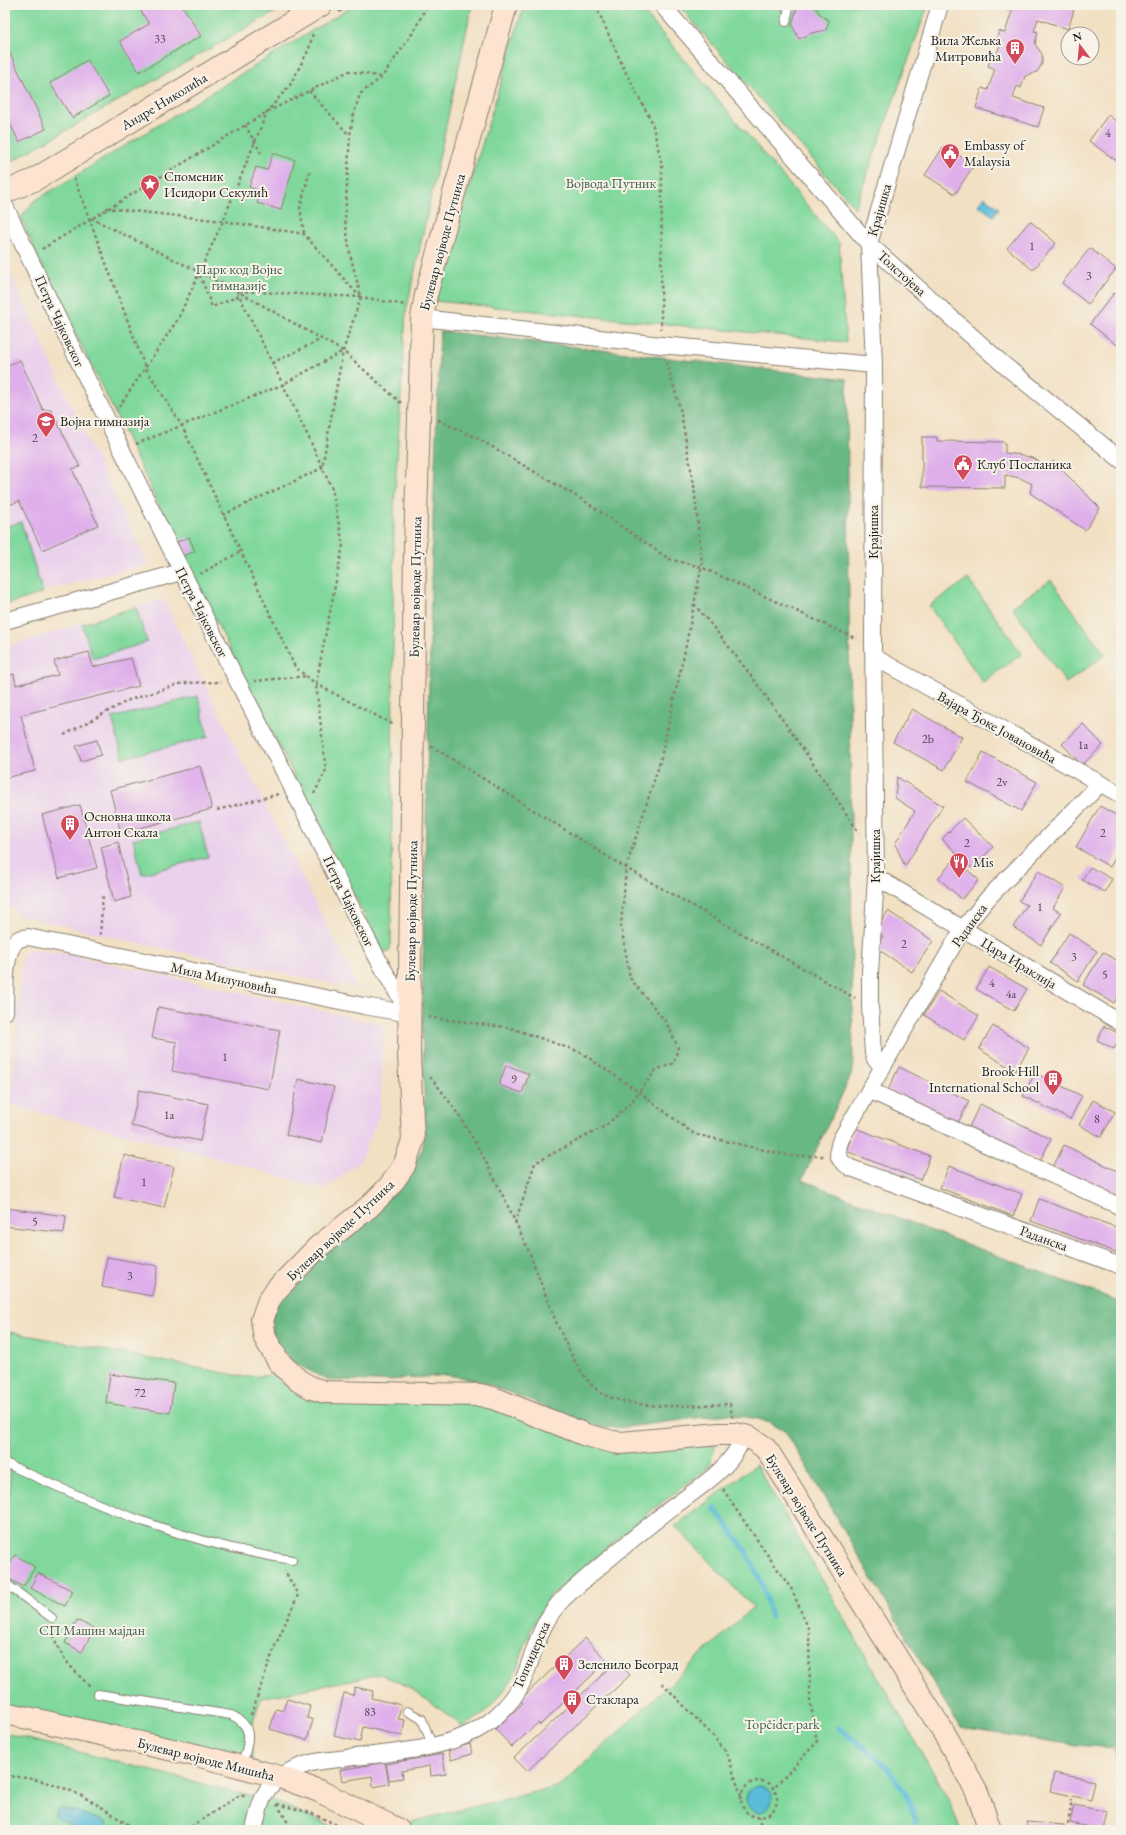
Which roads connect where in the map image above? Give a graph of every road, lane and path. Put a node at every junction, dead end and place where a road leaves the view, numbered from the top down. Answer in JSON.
{"nodes":[{"id":1,"x":320,"y":5,"type":"edge"},
{"id":2,"x":427,"y":5,"type":"edge"},
{"id":3,"x":506,"y":5,"type":"edge"},
{"id":4,"x":598,"y":5,"type":"edge"},
{"id":5,"x":782,"y":5,"type":"edge"},
{"id":6,"x":940,"y":5,"type":"edge"},
{"id":7,"x":669,"y":7,"type":"edge"},
{"id":8,"x":786,"y":22,"type":"dead end"},
{"id":9,"x":382,"y":77,"type":"junction"},
{"id":10,"x":309,"y":91,"type":"junction"},
{"id":11,"x":266,"y":112,"type":"junction"},
{"id":12,"x":245,"y":125,"type":"junction"},
{"id":13,"x":350,"y":135,"type":"junction"},
{"id":14,"x":254,"y":142,"type":"junction"},
{"id":15,"x":261,"y":153,"type":"dead end"},
{"id":16,"x":310,"y":170,"type":"dead end"},
{"id":17,"x":73,"y":174,"type":"dead end"},
{"id":18,"x":6,"y":205,"type":"edge"},
{"id":19,"x":106,"y":208,"type":"junction"},
{"id":20,"x":90,"y":218,"type":"junction"},
{"id":21,"x":222,"y":221,"type":"junction"},
{"id":22,"x":304,"y":234,"type":"junction"},
{"id":23,"x":869,"y":244,"type":"junction"},
{"id":24,"x":29,"y":255,"type":"junction"},
{"id":25,"x":199,"y":274,"type":"junction"},
{"id":26,"x":237,"y":291,"type":"junction"},
{"id":27,"x":239,"y":296,"type":"junction"},
{"id":28,"x":361,"y":297,"type":"junction"},
{"id":29,"x":423,"y":312,"type":"junction"},
{"id":30,"x":322,"y":339,"type":"junction"},
{"id":31,"x":661,"y":345,"type":"junction"},
{"id":32,"x":343,"y":351,"type":"junction"},
{"id":33,"x":272,"y":363,"type":"junction"},
{"id":34,"x":874,"y":365,"type":"junction"},
{"id":35,"x":145,"y":367,"type":"junction"},
{"id":36,"x":282,"y":385,"type":"junction"},
{"id":37,"x":419,"y":412,"type":"junction"},
{"id":38,"x":108,"y":423,"type":"junction"},
{"id":39,"x":182,"y":426,"type":"junction"},
{"id":40,"x":121,"y":450,"type":"junction"},
{"id":41,"x":1121,"y":460,"type":"edge"},
{"id":42,"x":322,"y":468,"type":"junction"},
{"id":43,"x":223,"y":514,"type":"junction"},
{"id":44,"x":240,"y":552,"type":"junction"},
{"id":45,"x":701,"y":567,"type":"junction"},
{"id":46,"x":184,"y":577,"type":"junction"},
{"id":47,"x":694,"y":604,"type":"junction"},
{"id":48,"x":5,"y":621,"type":"edge"},
{"id":49,"x":873,"y":650,"type":"junction"},
{"id":50,"x":307,"y":676,"type":"junction"},
{"id":51,"x":238,"y":682,"type":"junction"},
{"id":52,"x":316,"y":684,"type":"junction"},
{"id":53,"x":64,"y":735,"type":"dead end"},
{"id":54,"x":413,"y":735,"type":"junction"},
{"id":55,"x":1100,"y":784,"type":"junction"},
{"id":56,"x":294,"y":790,"type":"junction"},
{"id":57,"x":315,"y":794,"type":"dead end"},
{"id":58,"x":1121,"y":795,"type":"edge"},
{"id":59,"x":217,"y":810,"type":"dead end"},
{"id":60,"x":875,"y":857,"type":"junction"},
{"id":61,"x":626,"y":868,"type":"junction"},
{"id":62,"x":876,"y":877,"type":"junction"},
{"id":63,"x":103,"y":894,"type":"dead end"},
{"id":64,"x":962,"y":930,"type":"junction"},
{"id":65,"x":99,"y":952,"type":"junction"},
{"id":66,"x":870,"y":1006,"type":"junction"},
{"id":67,"x":5,"y":1012,"type":"edge"},
{"id":68,"x":410,"y":1014,"type":"junction"},
{"id":69,"x":1121,"y":1024,"type":"edge"},
{"id":70,"x":410,"y":1054,"type":"junction"},
{"id":71,"x":882,"y":1066,"type":"junction"},
{"id":72,"x":869,"y":1090,"type":"junction"},
{"id":73,"x":639,"y":1092,"type":"junction"},
{"id":74,"x":838,"y":1157,"type":"junction"},
{"id":75,"x":1121,"y":1207,"type":"edge"},
{"id":76,"x":515,"y":1223,"type":"junction"},
{"id":77,"x":1121,"y":1266,"type":"edge"},
{"id":78,"x":730,"y":1404,"type":"dead end"},
{"id":79,"x":743,"y":1435,"type":"junction"},
{"id":80,"x":5,"y":1463,"type":"edge"},
{"id":81,"x":714,"y":1474,"type":"junction"},
{"id":82,"x":270,"y":1556,"type":"junction"},
{"id":83,"x":292,"y":1560,"type":"dead end"},
{"id":84,"x":5,"y":1583,"type":"edge"},
{"id":85,"x":52,"y":1618,"type":"joint"},
{"id":86,"x":662,"y":1683,"type":"dead end"},
{"id":87,"x":98,"y":1694,"type":"joint"},
{"id":88,"x":407,"y":1711,"type":"dead end"},
{"id":89,"x":5,"y":1713,"type":"edge"},
{"id":90,"x":247,"y":1727,"type":"junction"},
{"id":91,"x":432,"y":1745,"type":"junction"},
{"id":92,"x":241,"y":1766,"type":"junction"},
{"id":93,"x":5,"y":1776,"type":"edge"},
{"id":94,"x":280,"y":1777,"type":"junction"},
{"id":95,"x":773,"y":1789,"type":"junction"},
{"id":96,"x":240,"y":1795,"type":"dead end"},
{"id":97,"x":741,"y":1796,"type":"junction"},
{"id":98,"x":1072,"y":1799,"type":"dead end"},
{"id":99,"x":276,"y":1804,"type":"junction"},
{"id":100,"x":274,"y":1810,"type":"dead end"},
{"id":101,"x":759,"y":1816,"type":"junction"},
{"id":102,"x":138,"y":1830,"type":"edge"},
{"id":103,"x":186,"y":1830,"type":"edge"},
{"id":104,"x":254,"y":1830,"type":"edge"},
{"id":105,"x":292,"y":1830,"type":"edge"},
{"id":106,"x":348,"y":1830,"type":"edge"},
{"id":107,"x":399,"y":1830,"type":"edge"},
{"id":108,"x":761,"y":1830,"type":"edge"},
{"id":109,"x":990,"y":1830,"type":"edge"},
{"id":110,"x":1067,"y":1830,"type":"edge"}],
"edges":[{"from":1,"to":11,"type":"path"},
{"from":1,"to":18,"type":"street","name":"Андре Николића"},
{"from":2,"to":9,"type":"path"},
{"from":3,"to":29,"type":"street","name":"Булевар војводе Путника"},
{"from":4,"to":31,"type":"path"},
{"from":5,"to":8,"type":"lane"},
{"from":6,"to":23,"type":"street","name":"Крајишка"},
{"from":7,"to":23,"type":"street","name":"Толстојева"},
{"from":9,"to":10,"type":"path"},
{"from":9,"to":13,"type":"path"},
{"from":10,"to":11,"type":"path"},
{"from":10,"to":13,"type":"path"},
{"from":11,"to":12,"type":"path"},
{"from":11,"to":14,"type":"path"},
{"from":12,"to":14,"type":"path"},
{"from":12,"to":19,"type":"path"},
{"from":13,"to":28,"type":"path"},
{"from":14,"to":15,"type":"path"},
{"from":14,"to":21,"type":"path"},
{"from":16,"to":22,"type":"path"},
{"from":17,"to":20,"type":"path"},
{"from":18,"to":24,"type":"street","name":"Петра Чајковског"},
{"from":19,"to":20,"type":"path"},
{"from":19,"to":21,"type":"path"},
{"from":20,"to":24,"type":"path"},
{"from":20,"to":25,"type":"path"},
{"from":20,"to":35,"type":"path"},
{"from":21,"to":22,"type":"path"},
{"from":21,"to":25,"type":"path"},
{"from":22,"to":28,"type":"path"},
{"from":23,"to":34,"type":"street","name":"Крајишка"},
{"from":23,"to":41,"type":"street","name":"Толстојева"},
{"from":24,"to":38,"type":"street","name":"Петра Чајковског"},
{"from":25,"to":26,"type":"path"},
{"from":25,"to":27,"type":"path"},
{"from":25,"to":35,"type":"path"},
{"from":26,"to":27,"type":"path"},
{"from":26,"to":28,"type":"path"},
{"from":26,"to":30,"type":"path"},
{"from":27,"to":33,"type":"path"},
{"from":28,"to":29,"type":"path"},
{"from":28,"to":32,"type":"path"},
{"from":29,"to":31,"type":"street"},
{"from":29,"to":37,"type":"street","name":"Булевар војводе Путника"},
{"from":30,"to":32,"type":"path"},
{"from":30,"to":33,"type":"path"},
{"from":31,"to":34,"type":"street"},
{"from":31,"to":45,"type":"path"},
{"from":32,"to":36,"type":"path"},
{"from":32,"to":37,"type":"path"},
{"from":32,"to":42,"type":"path"},
{"from":33,"to":36,"type":"path"},
{"from":34,"to":49,"type":"street","name":"Крајишка"},
{"from":35,"to":38,"type":"path"},
{"from":35,"to":39,"type":"path"},
{"from":36,"to":39,"type":"path"},
{"from":36,"to":42,"type":"path"},
{"from":37,"to":45,"type":"path"},
{"from":37,"to":54,"type":"street","name":"Булевар војводе Путника"},
{"from":38,"to":40,"type":"street","name":"Петра Чајковског"},
{"from":39,"to":40,"type":"path"},
{"from":39,"to":43,"type":"path"},
{"from":40,"to":46,"type":"street","name":"Петра Чајковског"},
{"from":42,"to":43,"type":"path"},
{"from":42,"to":52,"type":"path"},
{"from":43,"to":44,"type":"path"},
{"from":44,"to":46,"type":"path"},
{"from":44,"to":50,"type":"path"},
{"from":45,"to":47,"type":"path"},
{"from":45,"to":49,"type":"path"},
{"from":46,"to":48,"type":"street"},
{"from":46,"to":51,"type":"street","name":"Петра Чајковског"},
{"from":47,"to":60,"type":"path"},
{"from":47,"to":61,"type":"path"},
{"from":49,"to":55,"type":"street","name":"Вајара Ђоке Јовановића"},
{"from":49,"to":60,"type":"street","name":"Крајишка"},
{"from":50,"to":51,"type":"path"},
{"from":50,"to":52,"type":"path"},
{"from":51,"to":53,"type":"path"},
{"from":51,"to":56,"type":"street","name":"Петра Чајковског"},
{"from":52,"to":54,"type":"path"},
{"from":52,"to":57,"type":"path"},
{"from":54,"to":61,"type":"path"},
{"from":54,"to":68,"type":"street","name":"Булевар војводе Путника"},
{"from":55,"to":58,"type":"street","name":"Вајара Ђоке Јовановића"},
{"from":55,"to":64,"type":"street","name":"Раданска"},
{"from":56,"to":59,"type":"path"},
{"from":56,"to":68,"type":"street","name":"Петра Чајковског"},
{"from":60,"to":62,"type":"street","name":"Крајишка"},
{"from":61,"to":66,"type":"path"},
{"from":61,"to":73,"type":"path"},
{"from":62,"to":64,"type":"street","name":"Цара Ираклија"},
{"from":62,"to":66,"type":"street","name":"Крајишка"},
{"from":63,"to":65,"type":"path"},
{"from":64,"to":69,"type":"street","name":"Цара Ираклија"},
{"from":64,"to":71,"type":"street","name":"Раданска"},
{"from":65,"to":67,"type":"street","name":"Мила Милуновића"},
{"from":65,"to":68,"type":"street","name":"Мила Милуновића"},
{"from":66,"to":71,"type":"street","name":"Крајишка"},
{"from":68,"to":70,"type":"street","name":"Булевар војводе Путника"},
{"from":68,"to":73,"type":"path"},
{"from":70,"to":76,"type":"path"},
{"from":70,"to":79,"type":"street","name":"Булевар војводе Путника"},
{"from":71,"to":72,"type":"street","name":"Раданска"},
{"from":72,"to":74,"type":"street","name":"Раданска"},
{"from":72,"to":75,"type":"street"},
{"from":73,"to":74,"type":"path"},
{"from":73,"to":76,"type":"path"},
{"from":74,"to":77,"type":"street","name":"Раданска"},
{"from":76,"to":78,"type":"path"},
{"from":79,"to":81,"type":"street","name":"Топчидерска"},
{"from":79,"to":109,"type":"street","name":"Булевар војводе Путника"},
{"from":80,"to":82,"type":"lane"},
{"from":81,"to":91,"type":"street","name":"Топчидерска"},
{"from":81,"to":95,"type":"path"},
{"from":82,"to":83,"type":"lane"},
{"from":82,"to":90,"type":"path"},
{"from":84,"to":85,"type":"lane"},
{"from":85,"to":87,"type":"path"},
{"from":86,"to":97,"type":"path"},
{"from":87,"to":90,"type":"lane"},
{"from":88,"to":91,"type":"lane"},
{"from":89,"to":92,"type":"street","name":"Булевар војводе Мишића"},
{"from":90,"to":92,"type":"lane"},
{"from":91,"to":94,"type":"street","name":"Топчидерска"},
{"from":92,"to":94,"type":"street","name":"Булевар војводе Мишића"},
{"from":93,"to":102,"type":"path"},
{"from":94,"to":104,"type":"street","name":"Топчидерска"},
{"from":94,"to":107,"type":"street","name":"Булевар војводе Мишића"},
{"from":95,"to":97,"type":"path"},
{"from":95,"to":101,"type":"path"},
{"from":96,"to":103,"type":"path"},
{"from":97,"to":101,"type":"path"},
{"from":98,"to":110,"type":"path"},
{"from":99,"to":100,"type":"path"},
{"from":99,"to":105,"type":"path"},
{"from":99,"to":106,"type":"path"},
{"from":101,"to":108,"type":"path"}]}
